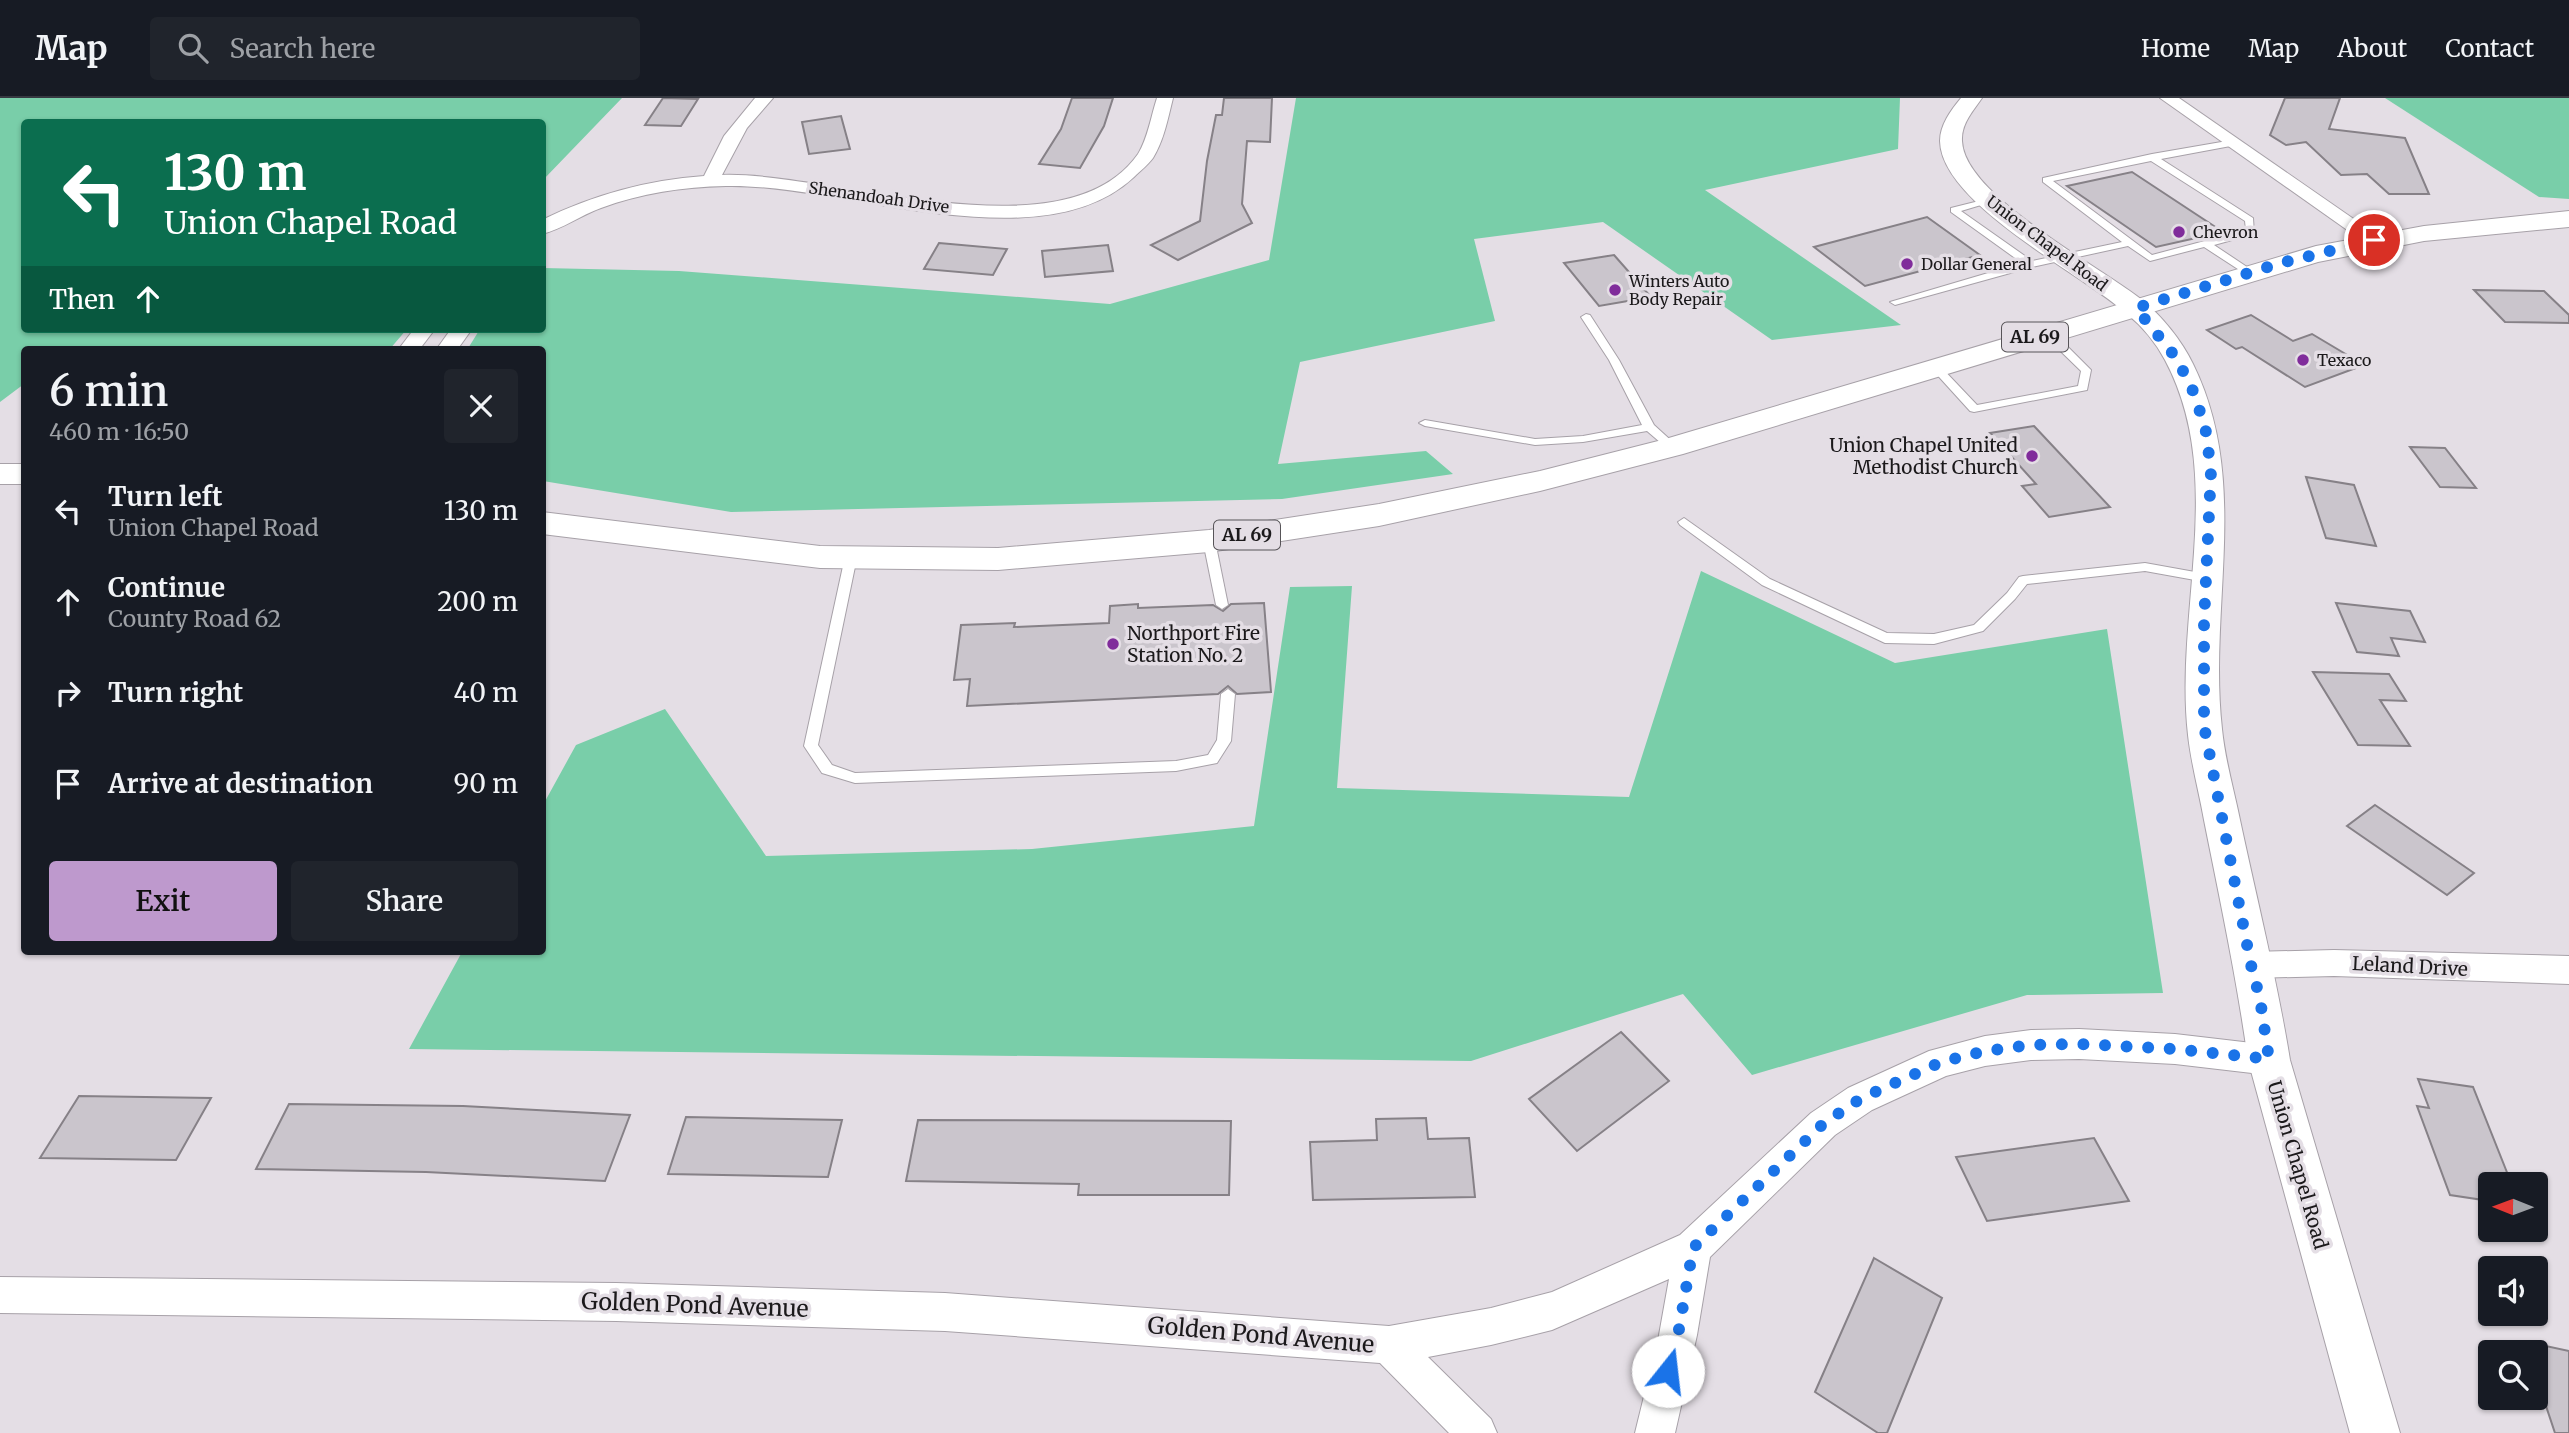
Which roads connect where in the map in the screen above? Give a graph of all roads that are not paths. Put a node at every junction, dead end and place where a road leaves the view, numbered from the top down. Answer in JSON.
{"nodes":[{"id":1,"x":765,"y":98,"type":"edge"},
{"id":2,"x":1165,"y":98,"type":"edge"},
{"id":3,"x":1972,"y":98,"type":"edge"},
{"id":4,"x":2168,"y":98,"type":"edge"},
{"id":5,"x":2233,"y":143,"type":"junction"},
{"id":6,"x":2152,"y":158,"type":"junction"},
{"id":7,"x":711,"y":180,"type":"junction"},
{"id":8,"x":1988,"y":200,"type":"junction"},
{"id":9,"x":2569,"y":219,"type":"edge"},
{"id":10,"x":546,"y":226,"type":"edge"},
{"id":11,"x":2374,"y":240,"type":"junction"},
{"id":12,"x":2131,"y":243,"type":"junction"},
{"id":13,"x":2205,"y":243,"type":"junction"},
{"id":14,"x":2061,"y":257,"type":"junction"},
{"id":15,"x":2030,"y":264,"type":"junction"},
{"id":16,"x":2250,"y":273,"type":"junction"},
{"id":17,"x":1895,"y":302,"type":"dead end"},
{"id":18,"x":2136,"y":308,"type":"junction"},
{"id":19,"x":1586,"y":317,"type":"dead end"},
{"id":20,"x":2048,"y":333,"type":"junction"},
{"id":21,"x":1935,"y":367,"type":"junction"},
{"id":22,"x":1425,"y":423,"type":"dead end"},
{"id":23,"x":1661,"y":437,"type":"junction"},
{"id":24,"x":0,"y":474,"type":"edge"},
{"id":25,"x":21,"y":474,"type":"edge"},
{"id":26,"x":1685,"y":522,"type":"dead end"},
{"id":27,"x":546,"y":523,"type":"edge"},
{"id":28,"x":1209,"y":541,"type":"junction"},
{"id":29,"x":850,"y":557,"type":"junction"},
{"id":30,"x":2206,"y":578,"type":"junction"},
{"id":31,"x":1222,"y":604,"type":"dead end"},
{"id":32,"x":1228,"y":694,"type":"dead end"},
{"id":33,"x":2251,"y":965,"type":"junction"},
{"id":34,"x":2569,"y":970,"type":"edge"},
{"id":35,"x":2269,"y":1059,"type":"junction"},
{"id":36,"x":1693,"y":1248,"type":"junction"},
{"id":37,"x":0,"y":1295,"type":"edge"},
{"id":38,"x":1389,"y":1345,"type":"junction"},
{"id":39,"x":1477,"y":1433,"type":"edge"},
{"id":40,"x":1655,"y":1433,"type":"edge"},
{"id":41,"x":2375,"y":1433,"type":"edge"}],
"edges":[{"from":1,"to":7,"type":"street"},
{"from":2,"to":7,"type":"street","name":"Shenandoah Drive"},
{"from":3,"to":8,"type":"street","name":"Union Chapel Road"},
{"from":4,"to":5,"type":"street"},
{"from":5,"to":6,"type":"lane"},
{"from":5,"to":11,"type":"street"},
{"from":6,"to":12,"type":"lane"},
{"from":6,"to":13,"type":"lane"},
{"from":7,"to":10,"type":"street","name":"Shenandoah Drive"},
{"from":8,"to":14,"type":"street","name":"Union Chapel Road"},
{"from":8,"to":15,"type":"lane"},
{"from":9,"to":11,"type":"main road","number":"AL 69"},
{"from":11,"to":16,"type":"main road","number":"AL 69"},
{"from":12,"to":13,"type":"lane"},
{"from":12,"to":14,"type":"lane"},
{"from":13,"to":16,"type":"lane"},
{"from":14,"to":15,"type":"lane"},
{"from":14,"to":18,"type":"street","name":"Union Chapel Road"},
{"from":15,"to":17,"type":"lane"},
{"from":16,"to":18,"type":"main road","number":"AL 69"},
{"from":18,"to":20,"type":"main road","number":"AL 69"},
{"from":18,"to":30,"type":"street","name":"Union Chapel Road"},
{"from":19,"to":23,"type":"lane"},
{"from":20,"to":21,"type":"main road","number":"AL 69"},
{"from":20,"to":21,"type":"lane"},
{"from":21,"to":23,"type":"main road","number":"AL 69"},
{"from":22,"to":23,"type":"lane"},
{"from":23,"to":28,"type":"main road","number":"AL 69"},
{"from":24,"to":25,"type":"main road"},
{"from":26,"to":30,"type":"lane"},
{"from":27,"to":29,"type":"main road","number":"AL 69"},
{"from":28,"to":29,"type":"main road","number":"AL 69"},
{"from":28,"to":31,"type":"lane"},
{"from":29,"to":32,"type":"lane"},
{"from":30,"to":33,"type":"street","name":"Union Chapel Road"},
{"from":33,"to":34,"type":"street","name":"Leland Drive"},
{"from":33,"to":35,"type":"street","name":"Union Chapel Road"},
{"from":35,"to":36,"type":"street","name":"Golden Pond Avenue"},
{"from":35,"to":41,"type":"street","name":"Union Chapel Road"},
{"from":36,"to":38,"type":"street","name":"Golden Pond Avenue"},
{"from":36,"to":40,"type":"street"},
{"from":37,"to":38,"type":"street","name":"Golden Pond Avenue"},
{"from":38,"to":39,"type":"street","name":"Golden Pond Avenue"}]}
